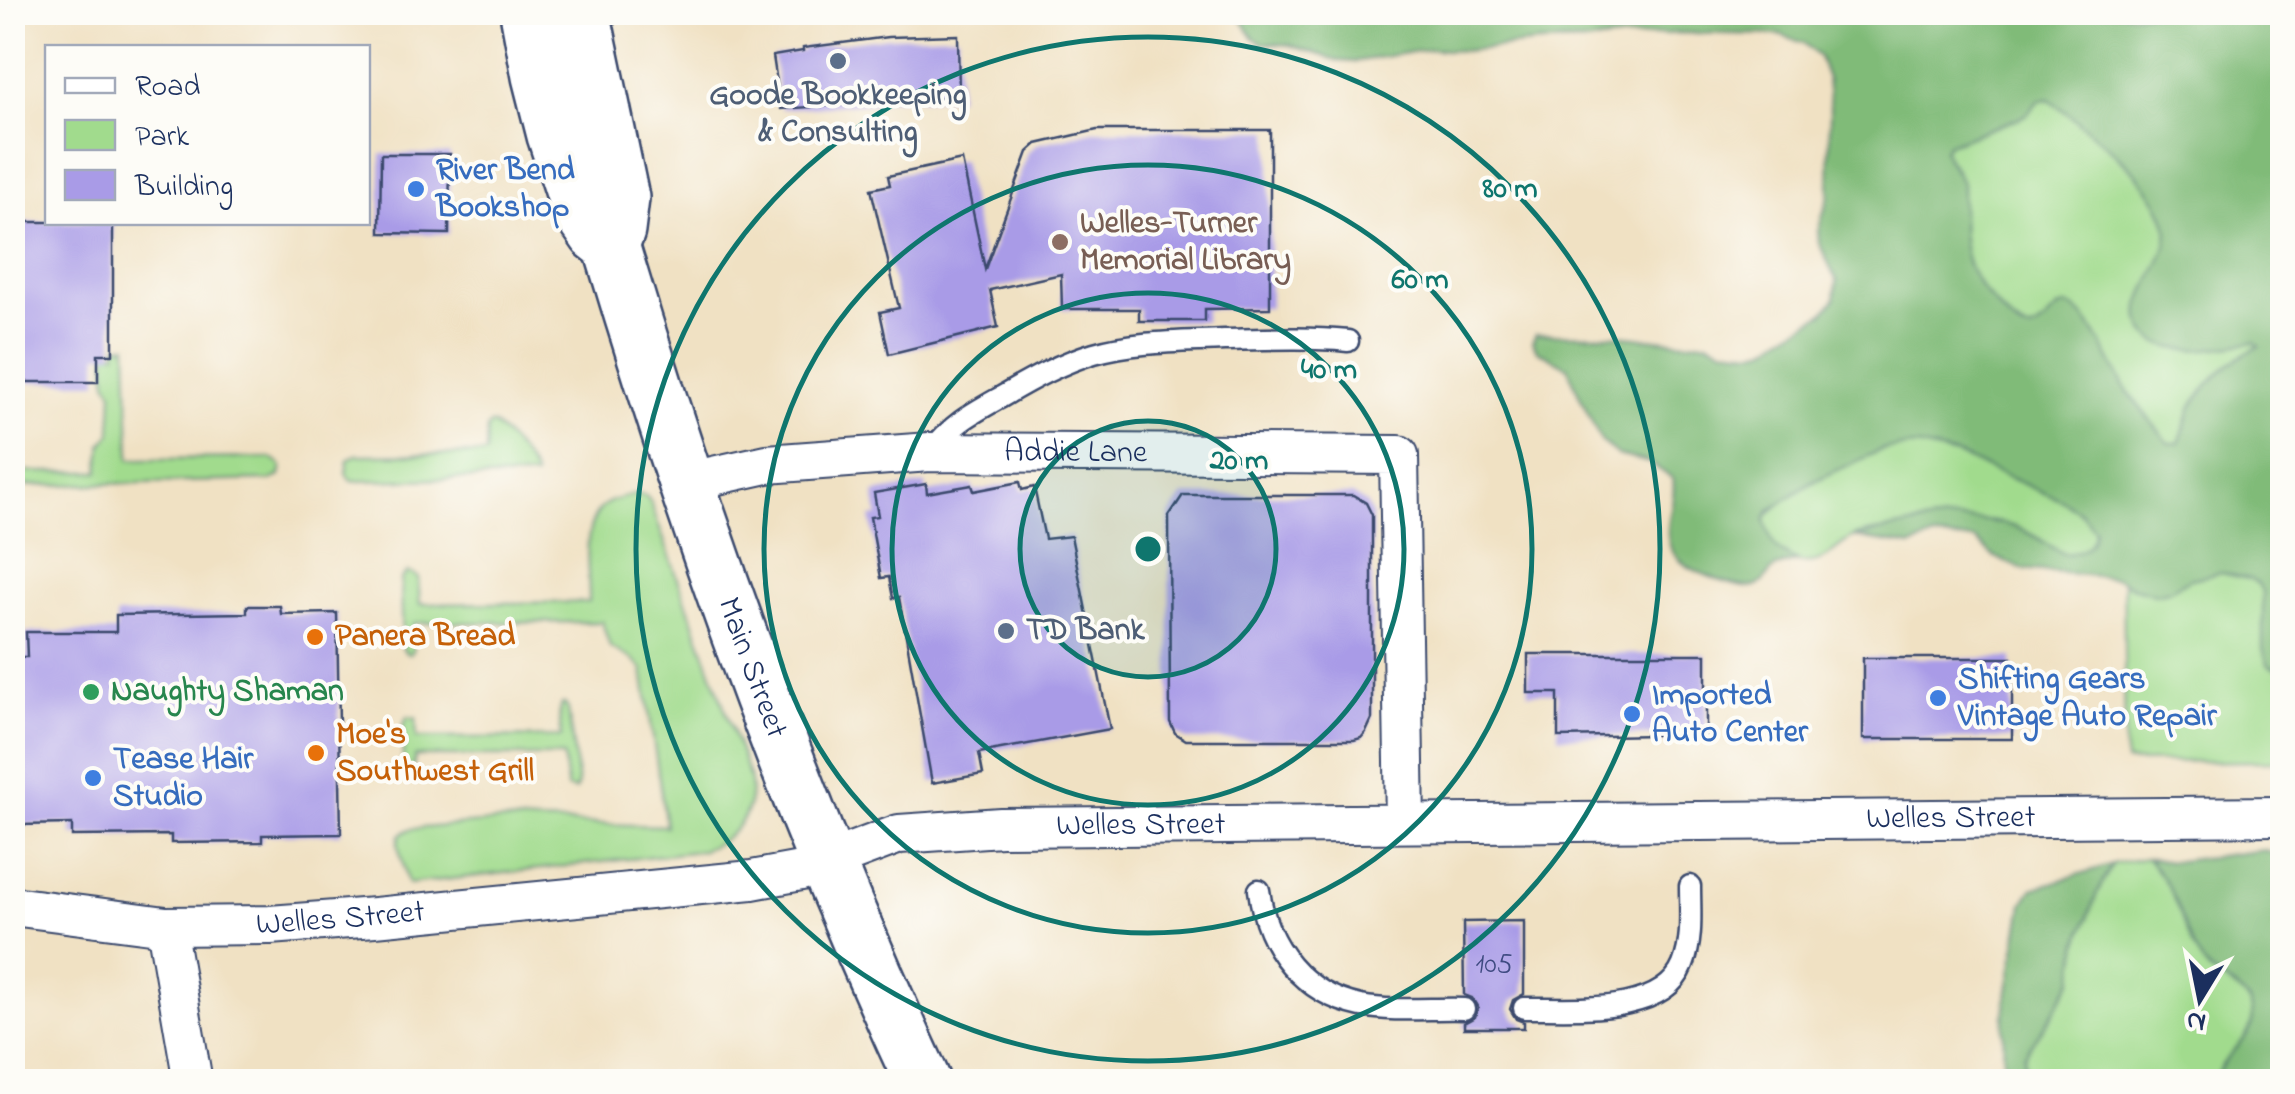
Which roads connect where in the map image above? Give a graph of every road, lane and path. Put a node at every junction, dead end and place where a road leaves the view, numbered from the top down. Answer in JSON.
{"nodes":[{"id":1,"x":528,"y":12,"type":"edge"},
{"id":2,"x":582,"y":12,"type":"edge"},
{"id":3,"x":611,"y":245,"type":"junction"},
{"id":4,"x":1348,"y":341,"type":"dead end"},
{"id":5,"x":930,"y":452,"type":"junction"},
{"id":6,"x":686,"y":482,"type":"junction"},
{"id":7,"x":2282,"y":816,"type":"edge"},
{"id":8,"x":1406,"y":823,"type":"junction"},
{"id":9,"x":827,"y":862,"type":"junction"},
{"id":10,"x":1690,"y":886,"type":"dead end"},
{"id":11,"x":1259,"y":890,"type":"dead end"},
{"id":12,"x":12,"y":906,"type":"edge"},
{"id":13,"x":166,"y":926,"type":"junction"},
{"id":14,"x":1524,"y":1008,"type":"dead end"},
{"id":15,"x":1464,"y":1009,"type":"dead end"},
{"id":16,"x":193,"y":1082,"type":"edge"},
{"id":17,"x":922,"y":1082,"type":"edge"}],
"edges":[{"from":1,"to":3,"type":"main road","name":"Main Street"},
{"from":2,"to":3,"type":"main road","name":"Main Street"},
{"from":3,"to":6,"type":"main road","name":"Main Street"},
{"from":4,"to":5,"type":"lane"},
{"from":5,"to":6,"type":"street","name":"Addie Lane"},
{"from":5,"to":8,"type":"street","name":"Addie Lane"},
{"from":6,"to":9,"type":"main road","name":"Main Street"},
{"from":7,"to":8,"type":"street","name":"Welles Street"},
{"from":8,"to":9,"type":"street","name":"Welles Street"},
{"from":9,"to":13,"type":"street","name":"Welles Street"},
{"from":9,"to":17,"type":"main road","name":"Main Street"},
{"from":10,"to":14,"type":"lane"},
{"from":11,"to":15,"type":"lane"},
{"from":12,"to":13,"type":"street","name":"Welles Street"},
{"from":13,"to":16,"type":"street"}]}
